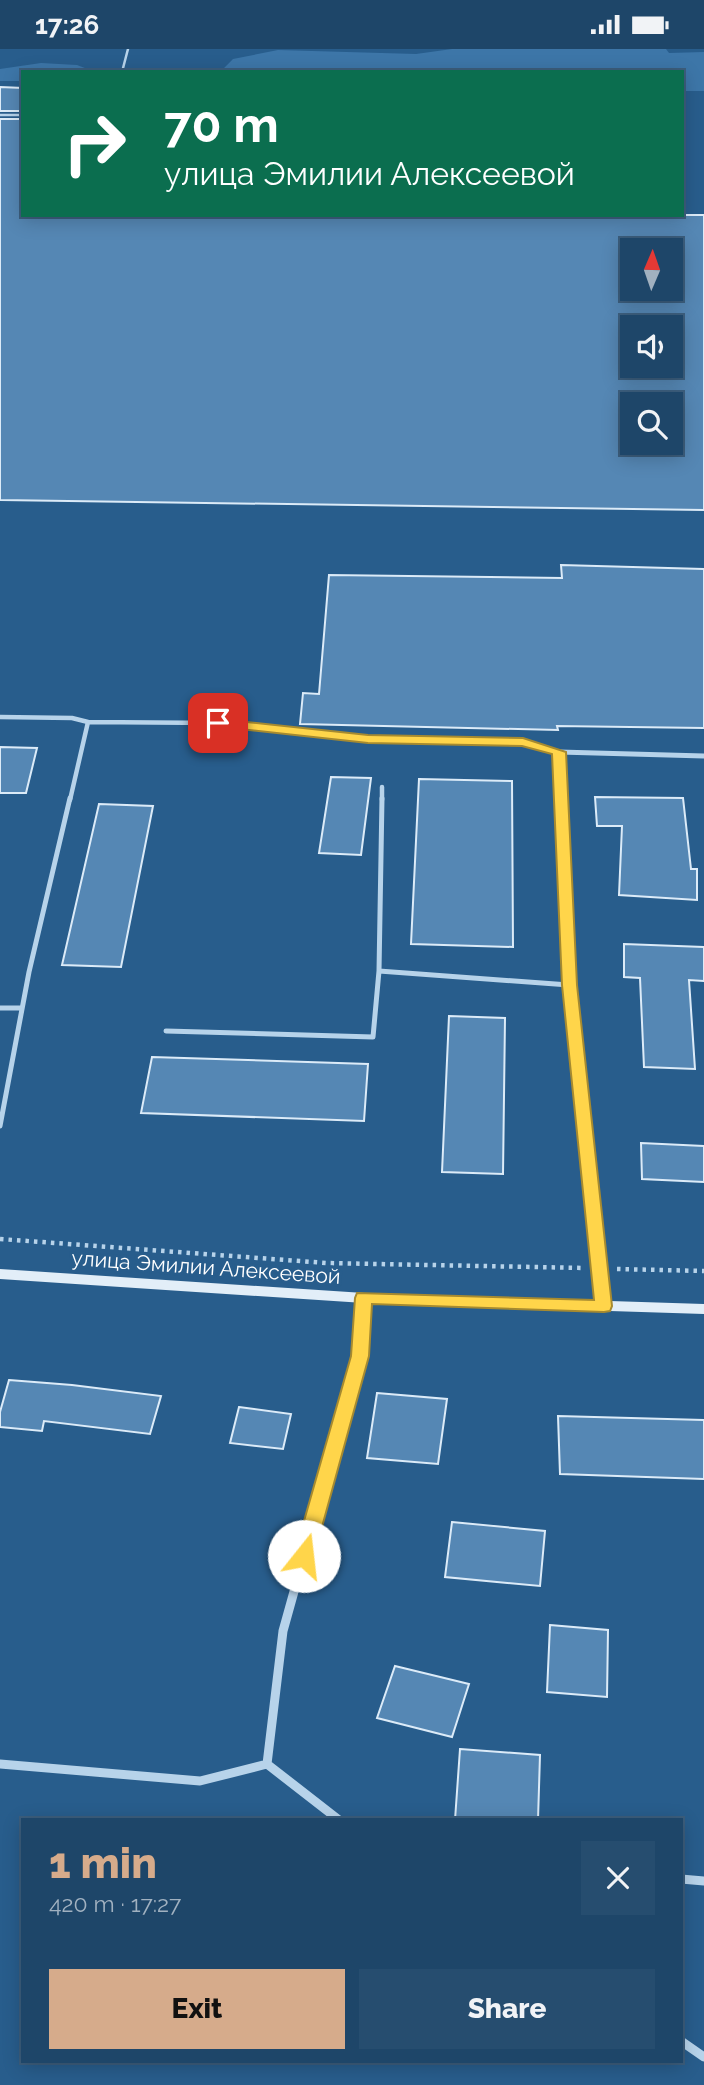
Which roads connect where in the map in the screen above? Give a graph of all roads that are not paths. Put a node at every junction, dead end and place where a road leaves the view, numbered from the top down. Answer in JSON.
{"nodes":[{"id":1,"x":128,"y":49,"type":"edge"},
{"id":2,"x":123,"y":70,"type":"edge"},
{"id":3,"x":0,"y":115,"type":"edge"},
{"id":4,"x":21,"y":115,"type":"edge"},
{"id":5,"x":0,"y":717,"type":"edge"},
{"id":6,"x":88,"y":722,"type":"junction"},
{"id":7,"x":559,"y":752,"type":"junction"},
{"id":8,"x":704,"y":756,"type":"edge"},
{"id":9,"x":382,"y":787,"type":"dead end"},
{"id":10,"x":379,"y":971,"type":"junction"},
{"id":11,"x":569,"y":985,"type":"junction"},
{"id":12,"x":0,"y":1008,"type":"edge"},
{"id":13,"x":22,"y":1008,"type":"junction"},
{"id":14,"x":166,"y":1031,"type":"dead end"},
{"id":15,"x":0,"y":1126,"type":"edge"},
{"id":16,"x":0,"y":1274,"type":"edge"},
{"id":17,"x":364,"y":1298,"type":"junction"},
{"id":18,"x":604,"y":1306,"type":"junction"},
{"id":19,"x":704,"y":1309,"type":"edge"},
{"id":20,"x":0,"y":1764,"type":"edge"},
{"id":21,"x":267,"y":1764,"type":"junction"},
{"id":22,"x":336,"y":1818,"type":"edge"},
{"id":23,"x":683,"y":1879,"type":"edge"},
{"id":24,"x":704,"y":1881,"type":"edge"},
{"id":25,"x":683,"y":2042,"type":"edge"},
{"id":26,"x":704,"y":2057,"type":"edge"}],
"edges":[{"from":1,"to":2,"type":"lane"},
{"from":3,"to":4,"type":"lane"},
{"from":5,"to":6,"type":"lane"},
{"from":6,"to":7,"type":"lane"},
{"from":6,"to":13,"type":"lane"},
{"from":7,"to":8,"type":"street"},
{"from":7,"to":11,"type":"street"},
{"from":9,"to":10,"type":"lane"},
{"from":10,"to":11,"type":"lane"},
{"from":10,"to":14,"type":"lane"},
{"from":11,"to":18,"type":"street"},
{"from":12,"to":13,"type":"lane"},
{"from":13,"to":15,"type":"lane"},
{"from":16,"to":17,"type":"street","name":"улица Эмилии Алексеевой"},
{"from":17,"to":18,"type":"street","name":"улица Эмилии Алексеевой"},
{"from":17,"to":21,"type":"street"},
{"from":18,"to":19,"type":"street","name":"улица Эмилии Алексеевой"},
{"from":20,"to":21,"type":"street"},
{"from":21,"to":22,"type":"street"},
{"from":23,"to":24,"type":"street"},
{"from":25,"to":26,"type":"street"}]}
